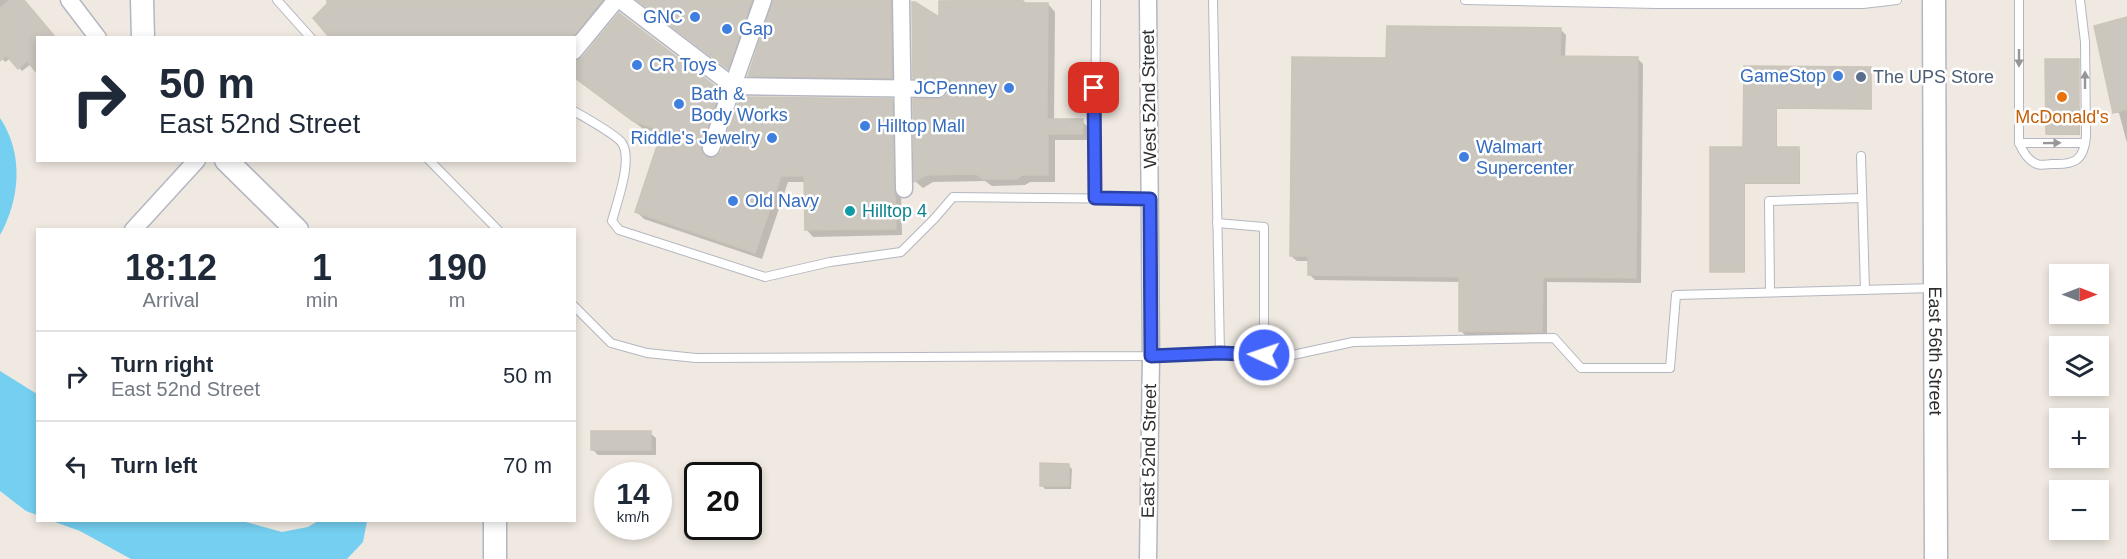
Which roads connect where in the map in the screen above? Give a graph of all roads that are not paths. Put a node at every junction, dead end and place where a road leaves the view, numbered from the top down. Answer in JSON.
{"nodes":[{"id":1,"x":69,"y":0,"type":"edge"},
{"id":2,"x":142,"y":0,"type":"edge"},
{"id":3,"x":277,"y":0,"type":"edge"},
{"id":4,"x":618,"y":0,"type":"edge"},
{"id":5,"x":764,"y":0,"type":"edge"},
{"id":6,"x":901,"y":0,"type":"edge"},
{"id":7,"x":1096,"y":0,"type":"edge"},
{"id":8,"x":1148,"y":0,"type":"edge"},
{"id":9,"x":1213,"y":0,"type":"edge"},
{"id":10,"x":1466,"y":0,"type":"edge"},
{"id":11,"x":1897,"y":0,"type":"edge"},
{"id":12,"x":1934,"y":0,"type":"edge"},
{"id":13,"x":2019,"y":0,"type":"edge"},
{"id":14,"x":2080,"y":0,"type":"edge"},
{"id":15,"x":1657,"y":2,"type":"edge"},
{"id":16,"x":1727,"y":2,"type":"edge"},
{"id":17,"x":1863,"y":2,"type":"edge"},
{"id":18,"x":96,"y":36,"type":"edge"},
{"id":19,"x":142,"y":36,"type":"edge"},
{"id":20,"x":309,"y":36,"type":"edge"},
{"id":21,"x":576,"y":49,"type":"edge"},
{"id":22,"x":733,"y":86,"type":"junction"},
{"id":23,"x":902,"y":87,"type":"junction"},
{"id":24,"x":938,"y":88,"type":"dead end"},
{"id":25,"x":576,"y":112,"type":"edge"},
{"id":26,"x":2085,"y":143,"type":"junction"},
{"id":27,"x":2019,"y":144,"type":"junction"},
{"id":28,"x":711,"y":148,"type":"dead end"},
{"id":29,"x":1861,"y":156,"type":"dead end"},
{"id":30,"x":195,"y":162,"type":"edge"},
{"id":31,"x":228,"y":162,"type":"edge"},
{"id":32,"x":431,"y":162,"type":"edge"},
{"id":33,"x":904,"y":189,"type":"dead end"},
{"id":34,"x":1095,"y":198,"type":"junction"},
{"id":35,"x":1862,"y":198,"type":"junction"},
{"id":36,"x":1150,"y":199,"type":"junction"},
{"id":37,"x":1217,"y":223,"type":"junction"},
{"id":38,"x":135,"y":228,"type":"edge"},
{"id":39,"x":295,"y":228,"type":"edge"},
{"id":40,"x":496,"y":228,"type":"edge"},
{"id":41,"x":1935,"y":288,"type":"junction"},
{"id":42,"x":1865,"y":290,"type":"junction"},
{"id":43,"x":1770,"y":292,"type":"junction"},
{"id":44,"x":576,"y":308,"type":"edge"},
{"id":45,"x":1220,"y":353,"type":"junction"},
{"id":46,"x":1264,"y":355,"type":"junction"},
{"id":47,"x":1151,"y":356,"type":"junction"},
{"id":48,"x":495,"y":522,"type":"edge"},
{"id":49,"x":495,"y":559,"type":"edge"},
{"id":50,"x":1148,"y":559,"type":"edge"},
{"id":51,"x":1936,"y":559,"type":"edge"}],
"edges":[{"from":1,"to":18,"type":"street"},
{"from":2,"to":19,"type":"main road"},
{"from":3,"to":20,"type":"lane"},
{"from":4,"to":21,"type":"street"},
{"from":4,"to":22,"type":"street"},
{"from":5,"to":22,"type":"street"},
{"from":6,"to":23,"type":"street"},
{"from":7,"to":34,"type":"lane"},
{"from":8,"to":36,"type":"street","name":"West 52nd Street"},
{"from":9,"to":37,"type":"lane"},
{"from":10,"to":15,"type":"lane"},
{"from":11,"to":17,"type":"lane"},
{"from":12,"to":41,"type":"main road","name":"East 56th Street"},
{"from":13,"to":27,"type":"lane","one_way":true},
{"from":26,"to":14,"type":"lane","one_way":true},
{"from":15,"to":16,"type":"lane"},
{"from":16,"to":17,"type":"lane"},
{"from":22,"to":23,"type":"street"},
{"from":22,"to":28,"type":"street"},
{"from":23,"to":24,"type":"street"},
{"from":23,"to":33,"type":"street"},
{"from":25,"to":34,"type":"lane"},
{"from":27,"to":26,"type":"lane","one_way":true},
{"from":26,"to":27,"type":"lane"},
{"from":29,"to":35,"type":"lane"},
{"from":30,"to":38,"type":"street"},
{"from":31,"to":39,"type":"main road"},
{"from":32,"to":40,"type":"lane"},
{"from":34,"to":36,"type":"lane"},
{"from":35,"to":42,"type":"lane"},
{"from":35,"to":43,"type":"lane"},
{"from":36,"to":47,"type":"street","name":"East 52nd Street"},
{"from":37,"to":45,"type":"lane"},
{"from":37,"to":46,"type":"lane"},
{"from":41,"to":42,"type":"lane"},
{"from":41,"to":51,"type":"main road","name":"East 56th Street"},
{"from":42,"to":43,"type":"lane"},
{"from":43,"to":46,"type":"lane"},
{"from":44,"to":47,"type":"lane"},
{"from":45,"to":46,"type":"lane"},
{"from":45,"to":47,"type":"lane"},
{"from":47,"to":50,"type":"street","name":"East 52nd Street"},
{"from":48,"to":49,"type":"main road"}]}
